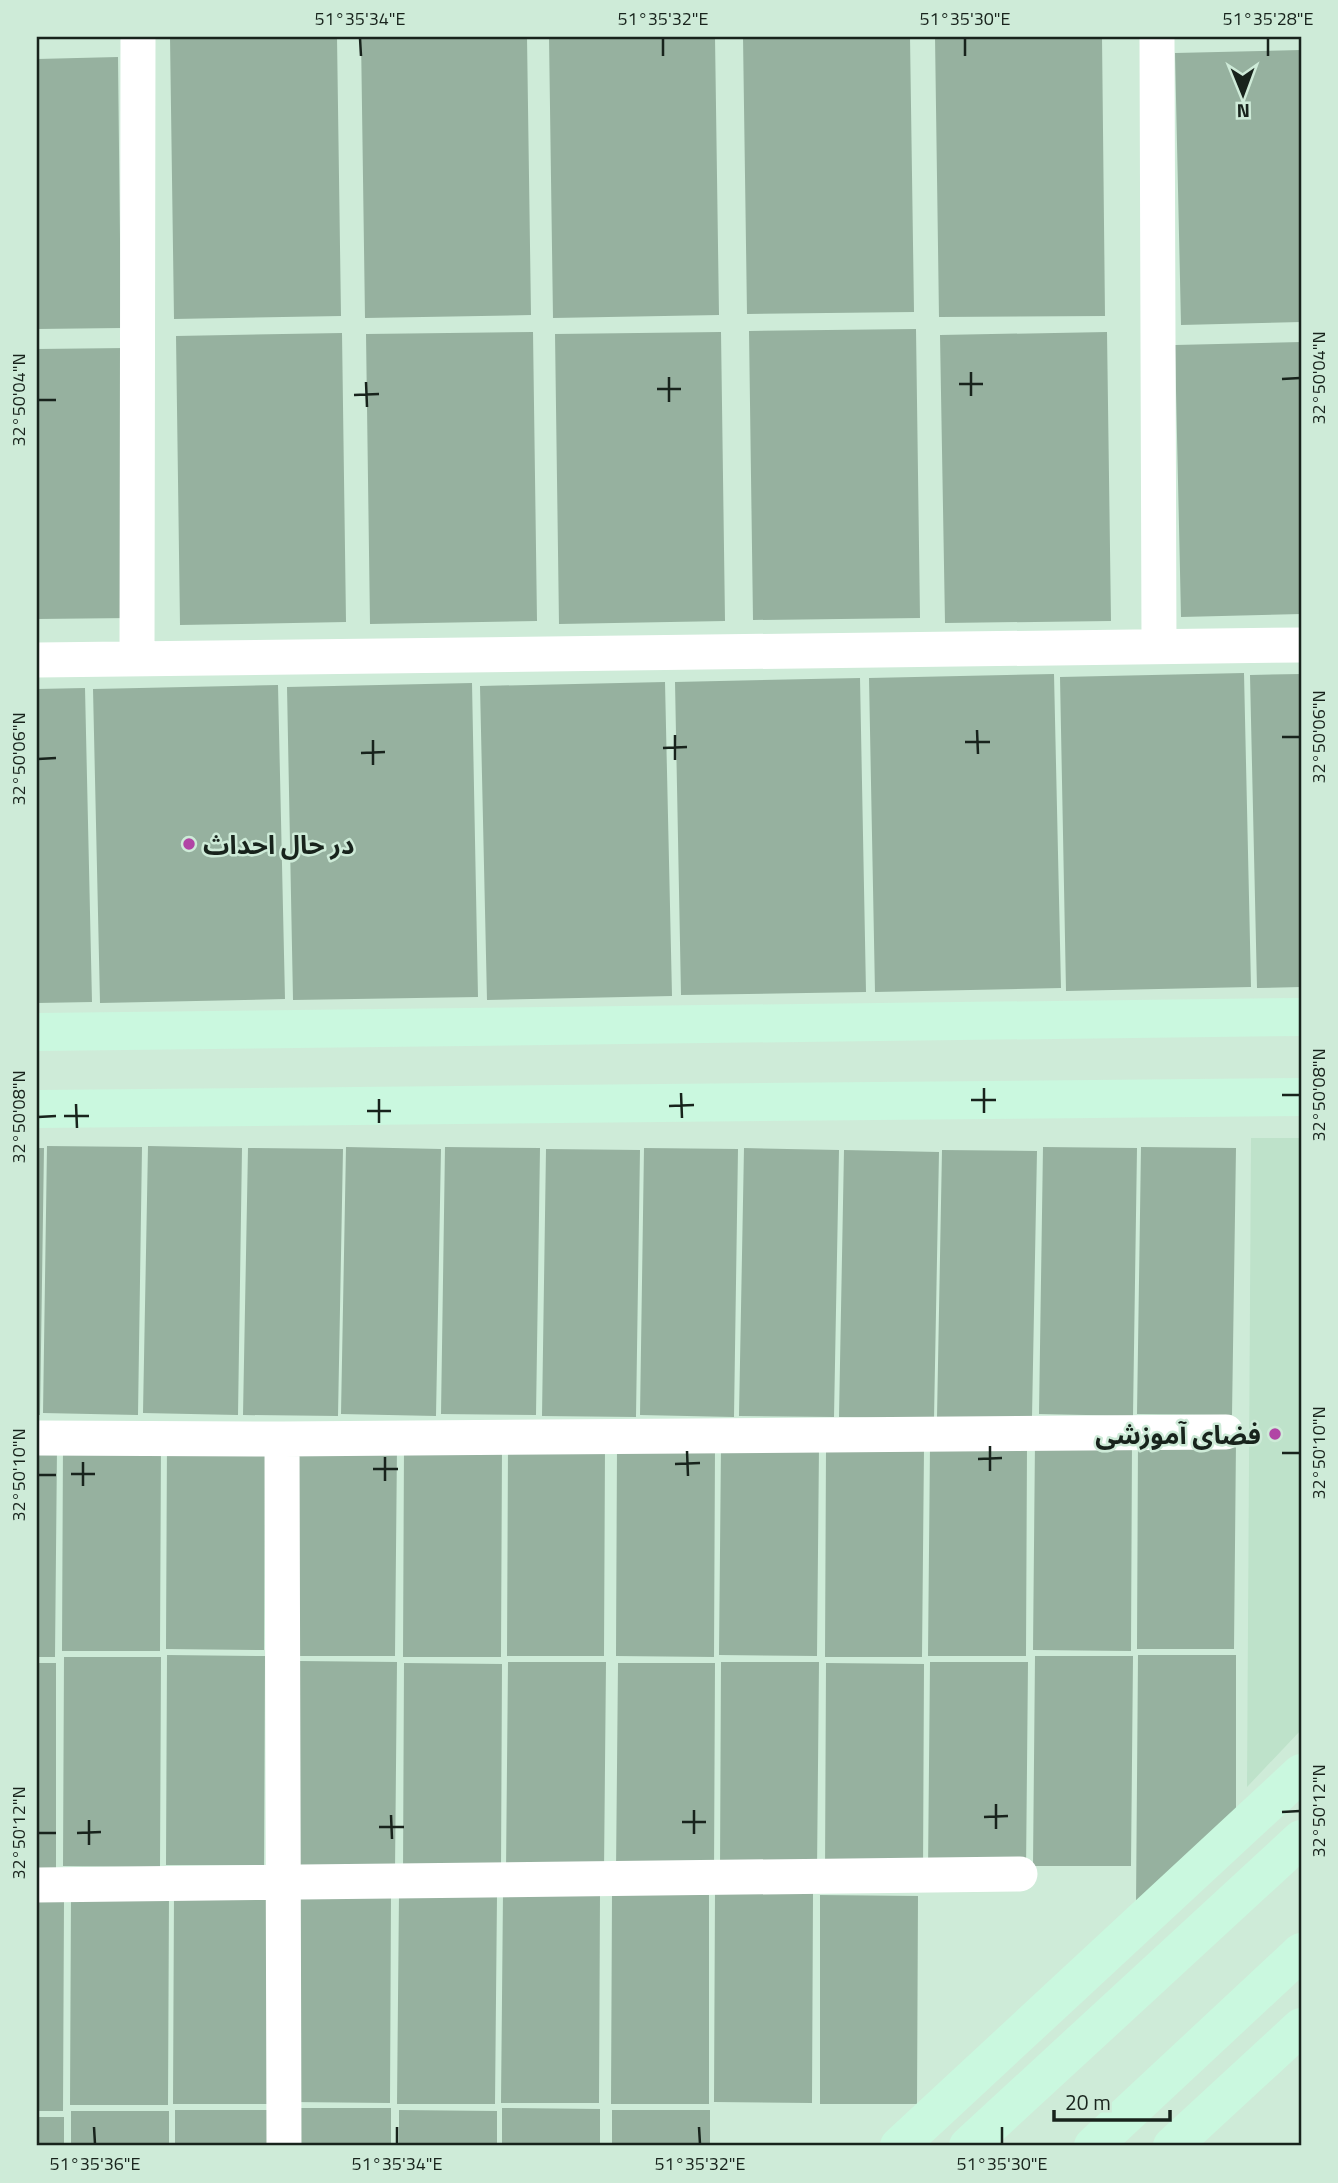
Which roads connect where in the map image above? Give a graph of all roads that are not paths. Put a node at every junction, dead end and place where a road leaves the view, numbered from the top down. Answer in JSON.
{"nodes":[{"id":1,"x":138,"y":37,"type":"edge"},
{"id":2,"x":1157,"y":37,"type":"edge"},
{"id":3,"x":1159,"y":645,"type":"junction"},
{"id":4,"x":1301,"y":645,"type":"edge"},
{"id":5,"x":137,"y":659,"type":"junction"},
{"id":6,"x":37,"y":660,"type":"edge"},
{"id":7,"x":1301,"y":1017,"type":"edge"},
{"id":8,"x":37,"y":1032,"type":"edge"},
{"id":9,"x":1301,"y":1097,"type":"edge"},
{"id":10,"x":37,"y":1110,"type":"edge"},
{"id":11,"x":1226,"y":1432,"type":"dead end"},
{"id":12,"x":37,"y":1438,"type":"edge"},
{"id":13,"x":282,"y":1439,"type":"junction"},
{"id":14,"x":1301,"y":1773,"type":"edge"},
{"id":15,"x":1301,"y":1839,"type":"edge"},
{"id":16,"x":1020,"y":1874,"type":"dead end"},
{"id":17,"x":282,"y":1883,"type":"junction"},
{"id":18,"x":37,"y":1885,"type":"edge"},
{"id":19,"x":1301,"y":1952,"type":"edge"},
{"id":20,"x":1301,"y":2027,"type":"edge"},
{"id":21,"x":284,"y":2146,"type":"edge"},
{"id":22,"x":899,"y":2146,"type":"edge"},
{"id":23,"x":968,"y":2146,"type":"edge"},
{"id":24,"x":1093,"y":2146,"type":"edge"},
{"id":25,"x":1172,"y":2146,"type":"edge"}],
"edges":[{"from":1,"to":5,"type":"street"},
{"from":2,"to":3,"type":"street"},
{"from":3,"to":4,"type":"street"},
{"from":3,"to":5,"type":"street"},
{"from":5,"to":6,"type":"street"},
{"from":7,"to":8,"type":"street"},
{"from":9,"to":10,"type":"street"},
{"from":11,"to":13,"type":"street"},
{"from":12,"to":13,"type":"street"},
{"from":13,"to":17,"type":"street"},
{"from":14,"to":22,"type":"street"},
{"from":15,"to":23,"type":"street"},
{"from":16,"to":17,"type":"street"},
{"from":17,"to":18,"type":"street"},
{"from":17,"to":21,"type":"street"},
{"from":19,"to":24,"type":"street"},
{"from":20,"to":25,"type":"street"}]}
